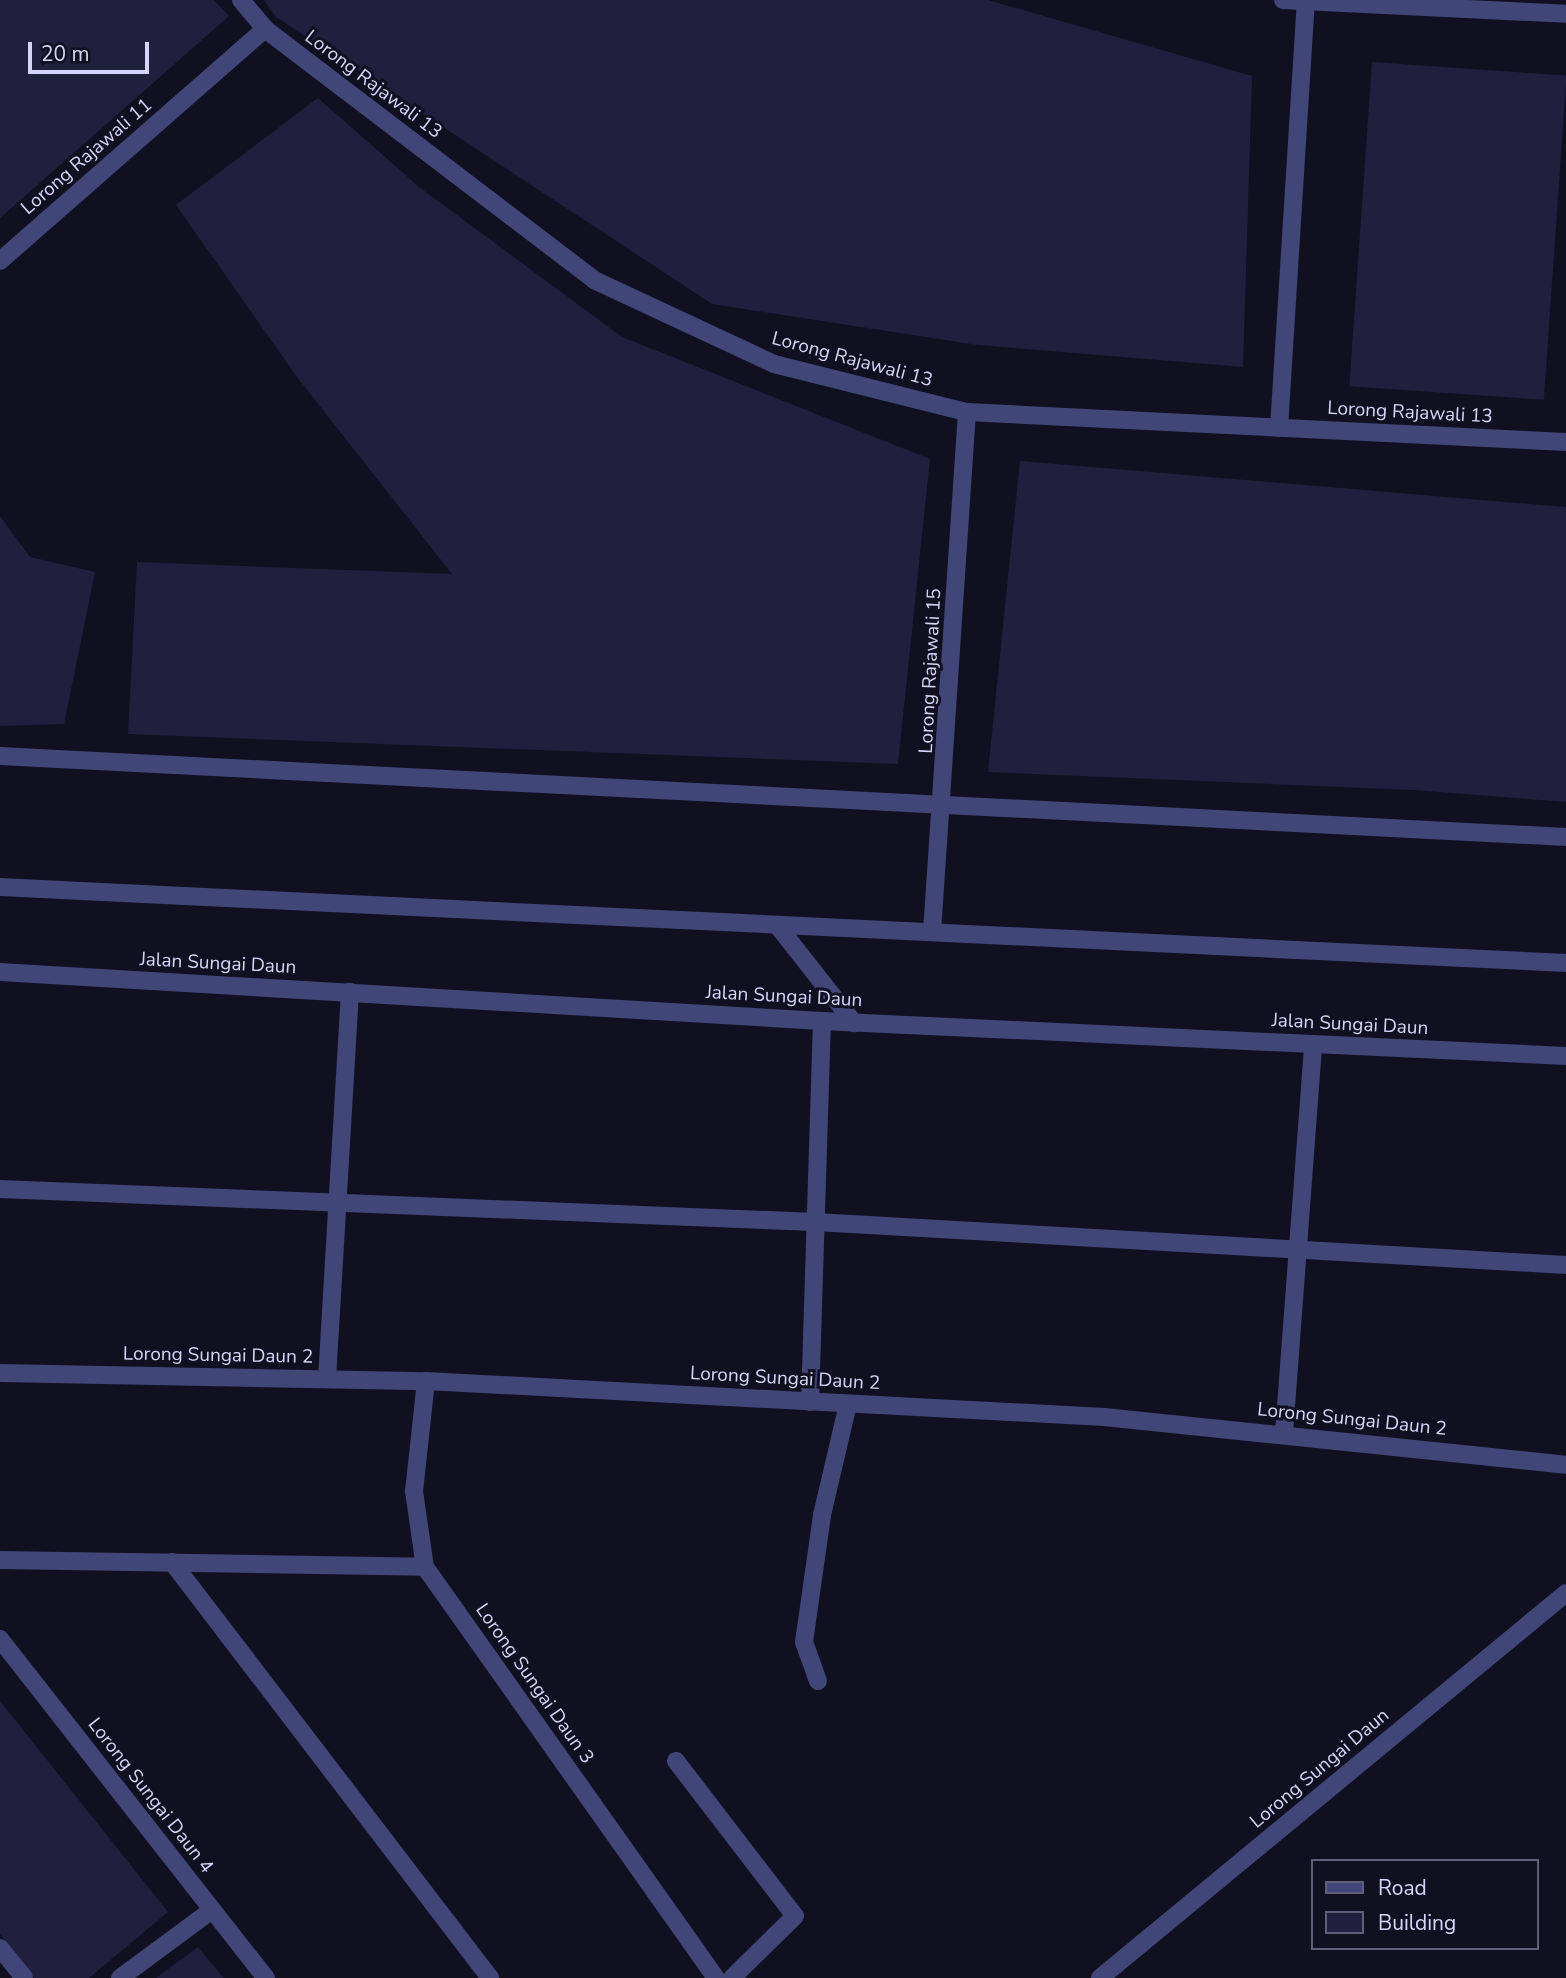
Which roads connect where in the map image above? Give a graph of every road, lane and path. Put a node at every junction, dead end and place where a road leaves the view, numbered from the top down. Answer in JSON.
{"nodes":[{"id":1,"x":241,"y":0,"type":"edge"},
{"id":2,"x":1283,"y":0,"type":"edge"},
{"id":3,"x":1306,"y":2,"type":"junction"},
{"id":4,"x":1566,"y":14,"type":"edge"},
{"id":5,"x":265,"y":29,"type":"junction"},
{"id":6,"x":0,"y":261,"type":"edge"},
{"id":7,"x":967,"y":412,"type":"junction"},
{"id":8,"x":1279,"y":428,"type":"junction"},
{"id":9,"x":1566,"y":442,"type":"edge"},
{"id":10,"x":0,"y":756,"type":"edge"},
{"id":11,"x":944,"y":806,"type":"junction"},
{"id":12,"x":1566,"y":837,"type":"edge"},
{"id":13,"x":0,"y":887,"type":"edge"},
{"id":14,"x":777,"y":925,"type":"junction"},
{"id":15,"x":932,"y":932,"type":"junction"},
{"id":16,"x":1566,"y":963,"type":"edge"},
{"id":17,"x":0,"y":972,"type":"edge"},
{"id":18,"x":350,"y":992,"type":"junction"},
{"id":19,"x":822,"y":1021,"type":"junction"},
{"id":20,"x":854,"y":1023,"type":"junction"},
{"id":21,"x":1313,"y":1044,"type":"junction"},
{"id":22,"x":1566,"y":1056,"type":"edge"},
{"id":23,"x":0,"y":1189,"type":"edge"},
{"id":24,"x":335,"y":1203,"type":"junction"},
{"id":25,"x":816,"y":1222,"type":"junction"},
{"id":26,"x":1300,"y":1250,"type":"junction"},
{"id":27,"x":1566,"y":1265,"type":"edge"},
{"id":28,"x":0,"y":1373,"type":"edge"},
{"id":29,"x":327,"y":1379,"type":"junction"},
{"id":30,"x":426,"y":1381,"type":"junction"},
{"id":31,"x":810,"y":1402,"type":"junction"},
{"id":32,"x":848,"y":1404,"type":"junction"},
{"id":33,"x":1284,"y":1433,"type":"junction"},
{"id":34,"x":1566,"y":1465,"type":"edge"},
{"id":35,"x":0,"y":1560,"type":"edge"},
{"id":36,"x":172,"y":1562,"type":"junction"},
{"id":37,"x":425,"y":1567,"type":"junction"},
{"id":38,"x":1566,"y":1593,"type":"edge"},
{"id":39,"x":0,"y":1639,"type":"edge"},
{"id":40,"x":818,"y":1681,"type":"dead end"},
{"id":41,"x":676,"y":1762,"type":"dead end"},
{"id":42,"x":212,"y":1910,"type":"junction"},
{"id":43,"x":0,"y":1948,"type":"edge"},
{"id":44,"x":24,"y":1978,"type":"edge"},
{"id":45,"x":120,"y":1978,"type":"edge"},
{"id":46,"x":266,"y":1978,"type":"edge"},
{"id":47,"x":490,"y":1978,"type":"edge"},
{"id":48,"x":716,"y":1978,"type":"edge"},
{"id":49,"x":732,"y":1978,"type":"edge"},
{"id":50,"x":1100,"y":1978,"type":"edge"}],
"edges":[{"from":1,"to":5,"type":"street","name":"Lorong Rajawali 13"},
{"from":2,"to":3,"type":"street"},
{"from":3,"to":4,"type":"street"},
{"from":3,"to":8,"type":"street"},
{"from":5,"to":6,"type":"street","name":"Lorong Rajawali 11"},
{"from":5,"to":7,"type":"street","name":"Lorong Rajawali 13"},
{"from":7,"to":8,"type":"street","name":"Lorong Rajawali 13"},
{"from":7,"to":11,"type":"street","name":"Lorong Rajawali 15"},
{"from":8,"to":9,"type":"street","name":"Lorong Rajawali 13"},
{"from":10,"to":11,"type":"street"},
{"from":11,"to":12,"type":"street"},
{"from":11,"to":15,"type":"street","name":"Lorong Rajawali 15"},
{"from":13,"to":14,"type":"street"},
{"from":14,"to":15,"type":"street"},
{"from":14,"to":20,"type":"street"},
{"from":15,"to":16,"type":"street"},
{"from":17,"to":18,"type":"street","name":"Jalan Sungai Daun"},
{"from":18,"to":19,"type":"street","name":"Jalan Sungai Daun"},
{"from":18,"to":24,"type":"street"},
{"from":19,"to":20,"type":"street","name":"Jalan Sungai Daun"},
{"from":19,"to":25,"type":"street"},
{"from":20,"to":21,"type":"street","name":"Jalan Sungai Daun"},
{"from":21,"to":22,"type":"street","name":"Jalan Sungai Daun"},
{"from":21,"to":26,"type":"street"},
{"from":23,"to":24,"type":"street"},
{"from":24,"to":25,"type":"street"},
{"from":24,"to":29,"type":"street"},
{"from":25,"to":26,"type":"street"},
{"from":25,"to":31,"type":"street"},
{"from":26,"to":27,"type":"street"},
{"from":26,"to":33,"type":"street"},
{"from":28,"to":29,"type":"street","name":"Lorong Sungai Daun 2"},
{"from":29,"to":30,"type":"street","name":"Lorong Sungai Daun 2"},
{"from":30,"to":31,"type":"street","name":"Lorong Sungai Daun 2"},
{"from":30,"to":37,"type":"street","name":"Lorong Sungai Daun 3"},
{"from":31,"to":32,"type":"street","name":"Lorong Sungai Daun 2"},
{"from":32,"to":33,"type":"street","name":"Lorong Sungai Daun 2"},
{"from":32,"to":40,"type":"street"},
{"from":33,"to":34,"type":"street","name":"Lorong Sungai Daun 2"},
{"from":35,"to":36,"type":"street"},
{"from":36,"to":37,"type":"street"},
{"from":36,"to":47,"type":"street"},
{"from":37,"to":48,"type":"street","name":"Lorong Sungai Daun 3"},
{"from":38,"to":50,"type":"street","name":"Lorong Sungai Daun"},
{"from":39,"to":42,"type":"street","name":"Lorong Sungai Daun 4"},
{"from":41,"to":49,"type":"street"},
{"from":42,"to":45,"type":"street"},
{"from":42,"to":46,"type":"street","name":"Lorong Sungai Daun 4"},
{"from":43,"to":44,"type":"street"}]}
